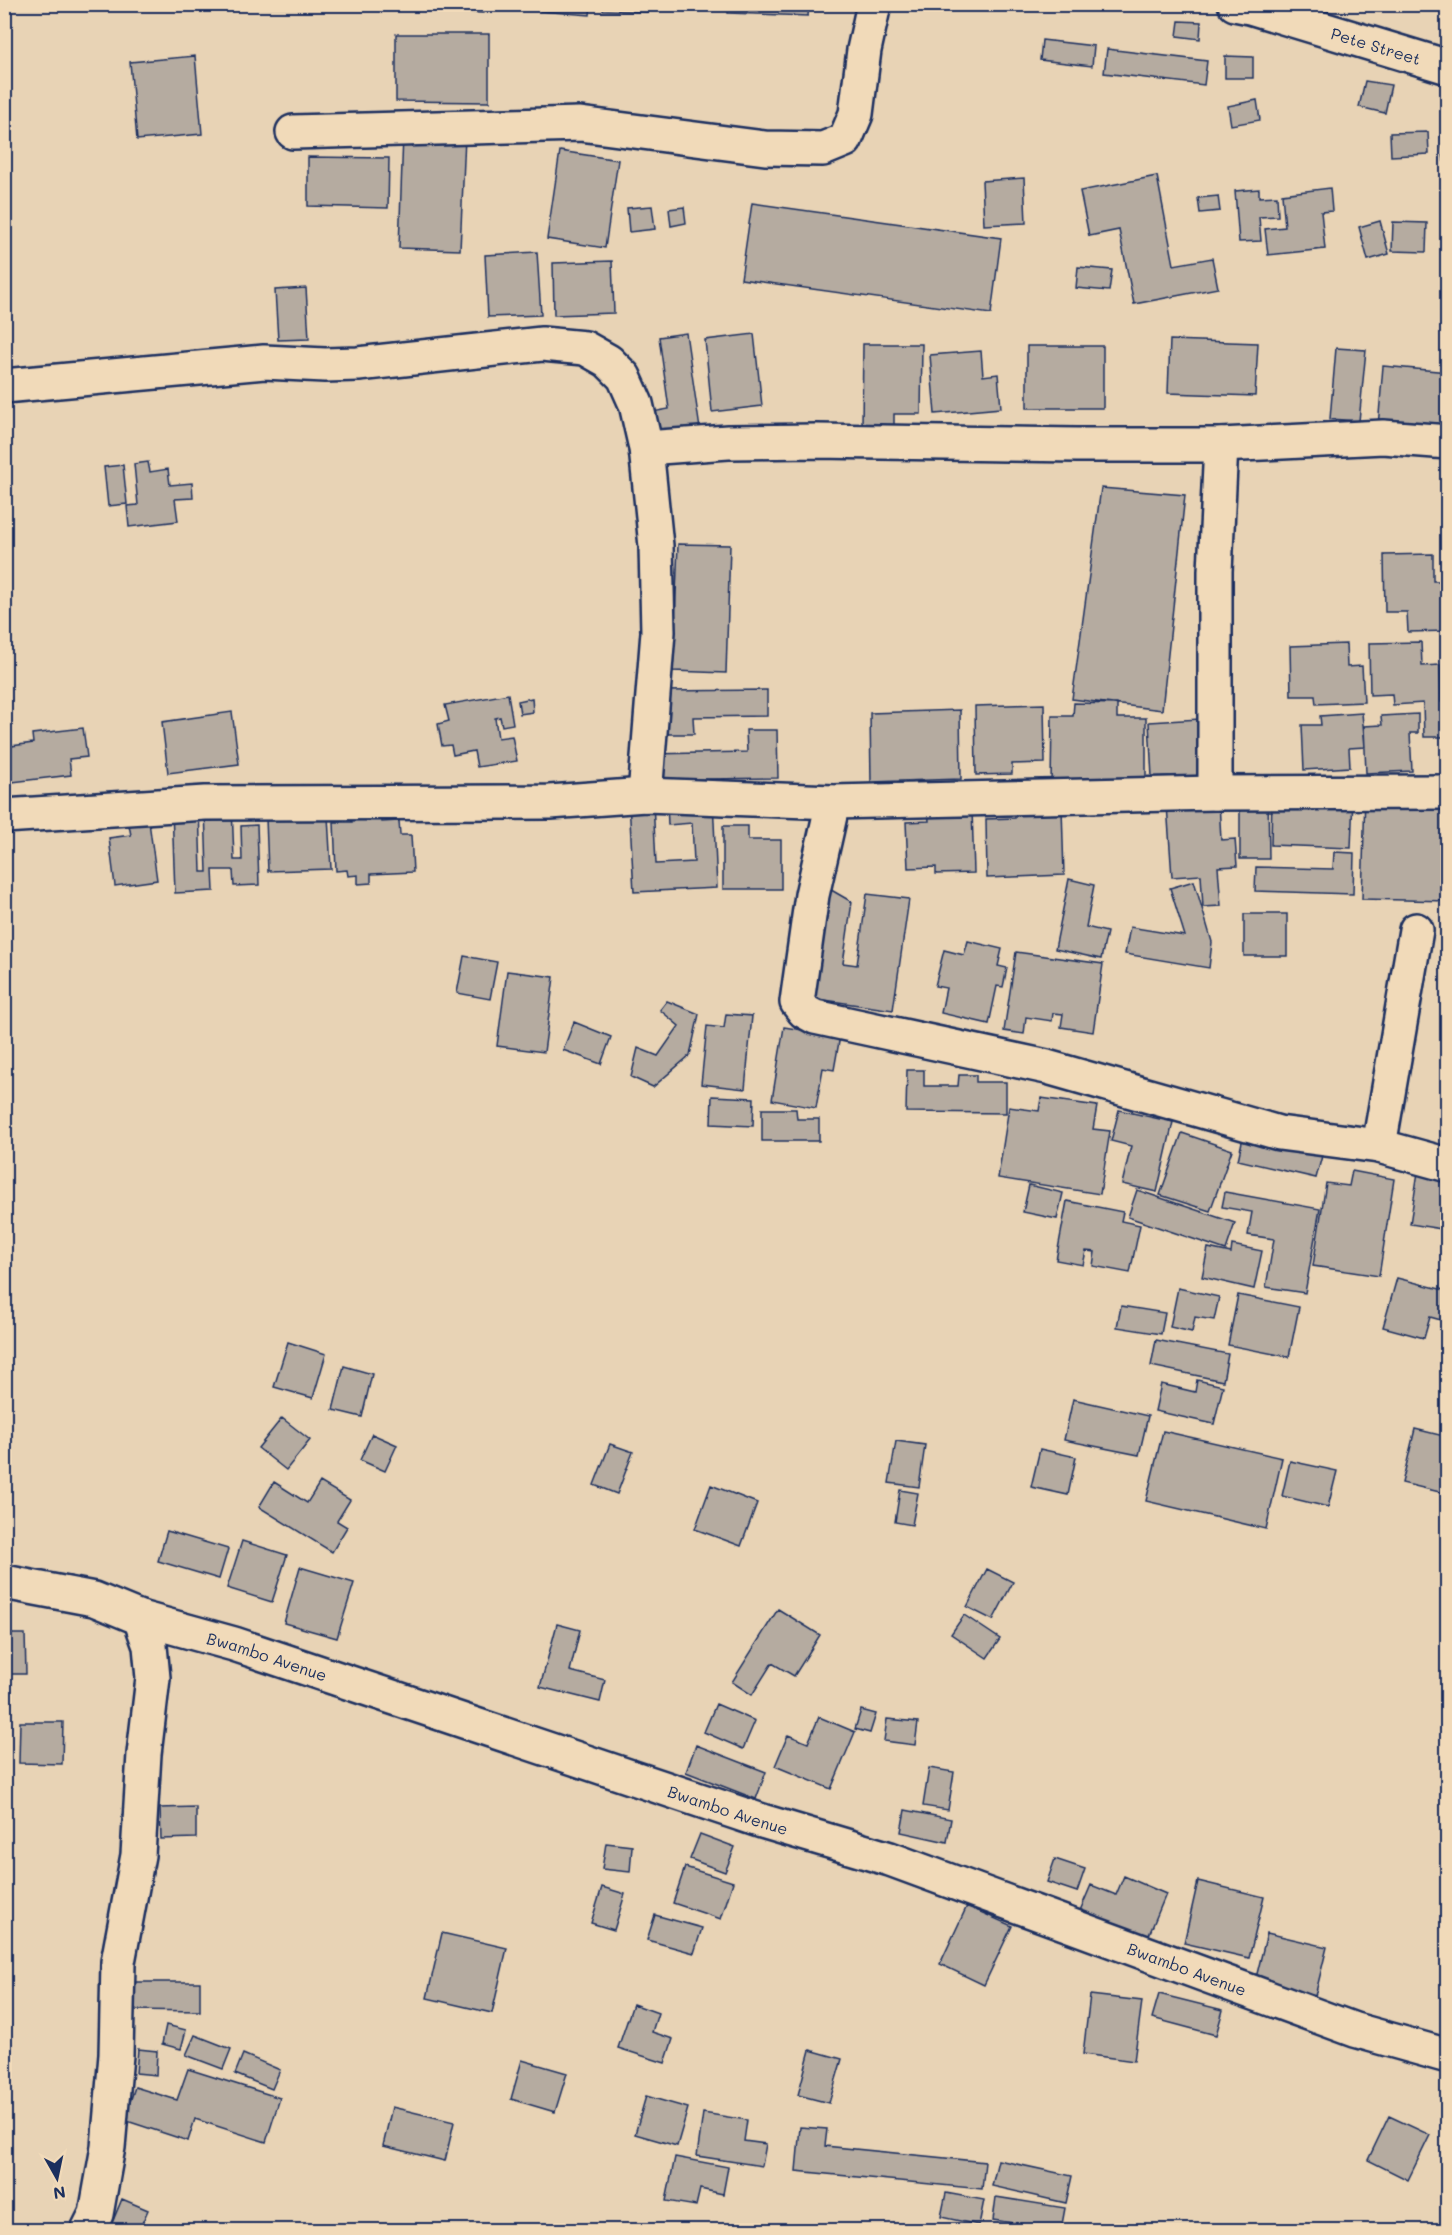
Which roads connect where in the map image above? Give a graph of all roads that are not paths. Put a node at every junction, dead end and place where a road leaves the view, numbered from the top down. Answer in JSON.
{"nodes":[{"id":1,"x":874,"y":4,"type":"edge"},
{"id":2,"x":1235,"y":4,"type":"edge"},
{"id":3,"x":1448,"y":67,"type":"edge"},
{"id":4,"x":294,"y":132,"type":"dead end"},
{"id":5,"x":4,"y":386,"type":"edge"},
{"id":6,"x":1448,"y":442,"type":"edge"},
{"id":7,"x":1221,"y":445,"type":"junction"},
{"id":8,"x":646,"y":448,"type":"junction"},
{"id":9,"x":1448,"y":792,"type":"edge"},
{"id":10,"x":1215,"y":793,"type":"junction"},
{"id":11,"x":645,"y":795,"type":"junction"},
{"id":12,"x":833,"y":802,"type":"junction"},
{"id":13,"x":4,"y":816,"type":"edge"},
{"id":14,"x":1416,"y":930,"type":"dead end"},
{"id":15,"x":1379,"y":1146,"type":"junction"},
{"id":16,"x":1448,"y":1165,"type":"edge"},
{"id":17,"x":4,"y":1582,"type":"edge"},
{"id":18,"x":140,"y":1618,"type":"junction"},
{"id":19,"x":1448,"y":2056,"type":"edge"},
{"id":20,"x":88,"y":2230,"type":"edge"}],
"edges":[{"from":1,"to":4,"type":"street"},
{"from":2,"to":3,"type":"street","name":"Pete Street"},
{"from":5,"to":8,"type":"street"},
{"from":6,"to":7,"type":"street"},
{"from":7,"to":8,"type":"street"},
{"from":7,"to":10,"type":"street"},
{"from":8,"to":11,"type":"street"},
{"from":9,"to":10,"type":"street"},
{"from":10,"to":12,"type":"street"},
{"from":11,"to":12,"type":"street"},
{"from":11,"to":13,"type":"street"},
{"from":12,"to":15,"type":"street"},
{"from":14,"to":15,"type":"street"},
{"from":15,"to":16,"type":"street"},
{"from":17,"to":18,"type":"street","name":"Bwambo Avenue"},
{"from":18,"to":19,"type":"street","name":"Bwambo Avenue"},
{"from":18,"to":20,"type":"street"}]}
